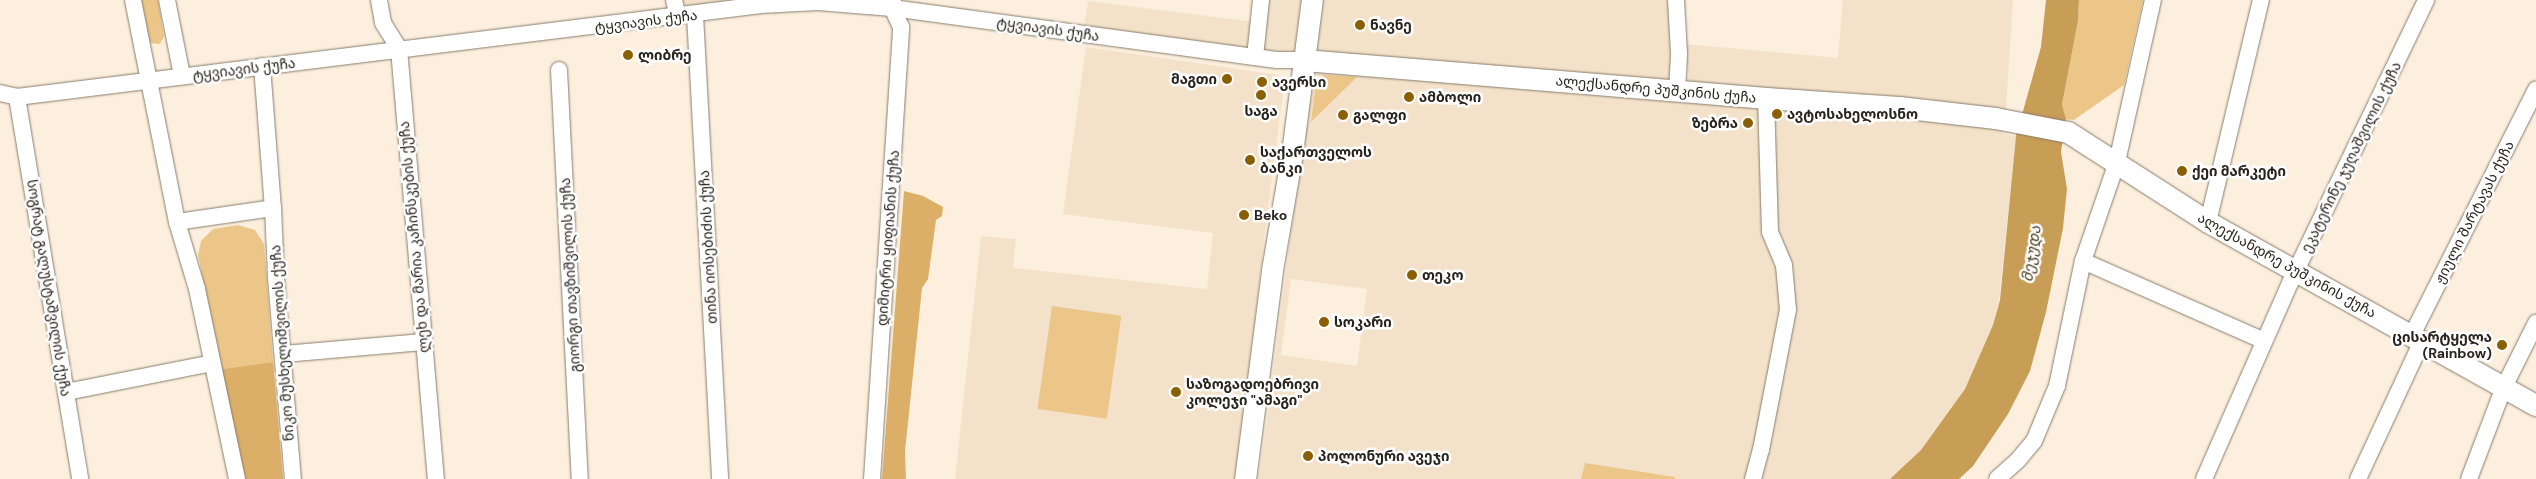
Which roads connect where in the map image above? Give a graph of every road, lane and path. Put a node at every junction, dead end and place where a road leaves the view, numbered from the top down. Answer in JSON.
{"nodes":[{"id":1,"x":134,"y":0,"type":"edge"},
{"id":2,"x":167,"y":0,"type":"edge"},
{"id":3,"x":379,"y":0,"type":"edge"},
{"id":4,"x":674,"y":0,"type":"edge"},
{"id":5,"x":1262,"y":0,"type":"edge"},
{"id":6,"x":1312,"y":0,"type":"edge"},
{"id":7,"x":1676,"y":0,"type":"edge"},
{"id":8,"x":2153,"y":0,"type":"edge"},
{"id":9,"x":2261,"y":0,"type":"edge"},
{"id":10,"x":2426,"y":0,"type":"edge"},
{"id":11,"x":893,"y":4,"type":"edge"},
{"id":12,"x":695,"y":15,"type":"junction"},
{"id":13,"x":678,"y":17,"type":"junction"},
{"id":14,"x":399,"y":49,"type":"junction"},
{"id":15,"x":1255,"y":57,"type":"junction"},
{"id":16,"x":1304,"y":60,"type":"junction"},
{"id":17,"x":262,"y":66,"type":"junction"},
{"id":18,"x":559,"y":70,"type":"dead end"},
{"id":19,"x":182,"y":76,"type":"junction"},
{"id":20,"x":149,"y":81,"type":"junction"},
{"id":21,"x":1677,"y":90,"type":"junction"},
{"id":22,"x":2536,"y":90,"type":"edge"},
{"id":23,"x":0,"y":93,"type":"edge"},
{"id":24,"x":17,"y":97,"type":"junction"},
{"id":25,"x":1766,"y":98,"type":"junction"},
{"id":26,"x":2117,"y":162,"type":"junction"},
{"id":27,"x":273,"y":208,"type":"junction"},
{"id":28,"x":177,"y":222,"type":"junction"},
{"id":29,"x":2208,"y":222,"type":"junction"},
{"id":30,"x":2083,"y":261,"type":"junction"},
{"id":31,"x":2297,"y":270,"type":"junction"},
{"id":32,"x":2536,"y":323,"type":"edge"},
{"id":33,"x":2417,"y":338,"type":"junction"},
{"id":34,"x":2264,"y":341,"type":"junction"},
{"id":35,"x":423,"y":342,"type":"junction"},
{"id":36,"x":283,"y":354,"type":"junction"},
{"id":37,"x":212,"y":363,"type":"junction"},
{"id":38,"x":2504,"y":387,"type":"junction"},
{"id":39,"x":66,"y":392,"type":"junction"},
{"id":40,"x":2536,"y":405,"type":"edge"},
{"id":41,"x":2006,"y":477,"type":"edge"},
{"id":42,"x":80,"y":479,"type":"edge"},
{"id":43,"x":237,"y":479,"type":"edge"},
{"id":44,"x":293,"y":479,"type":"edge"},
{"id":45,"x":436,"y":479,"type":"edge"},
{"id":46,"x":580,"y":479,"type":"edge"},
{"id":47,"x":720,"y":479,"type":"edge"},
{"id":48,"x":872,"y":479,"type":"edge"},
{"id":49,"x":1244,"y":479,"type":"edge"},
{"id":50,"x":1753,"y":479,"type":"edge"},
{"id":51,"x":2204,"y":479,"type":"edge"},
{"id":52,"x":2358,"y":479,"type":"edge"},
{"id":53,"x":2469,"y":479,"type":"edge"}],
"edges":[{"from":1,"to":20,"type":"street"},
{"from":2,"to":19,"type":"street"},
{"from":3,"to":14,"type":"street","name":"ლეხ და მარია კაჩინსკების ქუჩა"},
{"from":4,"to":13,"type":"street"},
{"from":5,"to":15,"type":"street"},
{"from":6,"to":16,"type":"main road"},
{"from":7,"to":21,"type":"street"},
{"from":8,"to":26,"type":"street"},
{"from":9,"to":29,"type":"street"},
{"from":10,"to":31,"type":"street","name":"ეკატერინე ჯუღაშვილის ქუჩა"},
{"from":11,"to":12,"type":"street","name":"ტყვიავის ქუჩა"},
{"from":11,"to":15,"type":"street","name":"ტყვიავის ქუჩა"},
{"from":11,"to":48,"type":"street","name":"დიმიტრი ყიფიანის ქუჩა"},
{"from":12,"to":13,"type":"street","name":"ტყვიავის ქუჩა"},
{"from":12,"to":47,"type":"street","name":"თინა იოსებიძის ქუჩა"},
{"from":13,"to":14,"type":"street","name":"ტყვიავის ქუჩა"},
{"from":14,"to":17,"type":"street","name":"ტყვიავის ქუჩა"},
{"from":14,"to":35,"type":"street","name":"ლეხ და მარია კაჩინსკების ქუჩა"},
{"from":15,"to":16,"type":"street","name":"ტყვიავის ქუჩა"},
{"from":16,"to":21,"type":"main road","name":"ალექსანდრე პუშკინის ქუჩა"},
{"from":16,"to":49,"type":"main road"},
{"from":17,"to":19,"type":"street","name":"ტყვიავის ქუჩა"},
{"from":17,"to":27,"type":"street","name":"ნიკო მუსხელიშვილის ქუჩა"},
{"from":18,"to":46,"type":"street","name":"გიორგი თავზიშვილის ქუჩა"},
{"from":19,"to":20,"type":"street","name":"ტყვიავის ქუჩა"},
{"from":20,"to":24,"type":"street","name":"ტყვიავის ქუჩა"},
{"from":20,"to":28,"type":"street"},
{"from":21,"to":25,"type":"main road","name":"ალექსანდრე პუშკინის ქუჩა"},
{"from":22,"to":33,"type":"street","name":"ჟიული შარტავას ქუჩა"},
{"from":23,"to":24,"type":"street"},
{"from":24,"to":39,"type":"street","name":"სოგრატ გალუსტაშვილის ქუჩა"},
{"from":25,"to":26,"type":"main road","name":"ალექსანდრე პუშკინის ქუჩა"},
{"from":25,"to":50,"type":"street"},
{"from":26,"to":29,"type":"main road","name":"ალექსანდრე პუშკინის ქუჩა"},
{"from":26,"to":30,"type":"street"},
{"from":27,"to":28,"type":"street"},
{"from":27,"to":36,"type":"street","name":"ნიკო მუსხელიშვილის ქუჩა"},
{"from":28,"to":37,"type":"street"},
{"from":29,"to":31,"type":"main road","name":"ალექსანდრე პუშკინის ქუჩა"},
{"from":30,"to":34,"type":"street"},
{"from":30,"to":41,"type":"street"},
{"from":31,"to":33,"type":"main road","name":"ალექსანდრე პუშკინის ქუჩა"},
{"from":31,"to":34,"type":"street","name":"ეკატერინე ჯუღაშვილის ქუჩა"},
{"from":32,"to":38,"type":"street"},
{"from":33,"to":38,"type":"main road","name":"ალექსანდრე პუშკინის ქუჩა"},
{"from":33,"to":52,"type":"street","name":"ჟიული შარტავას ქუჩა"},
{"from":34,"to":51,"type":"street","name":"ეკატერინე ჯუღაშვილის ქუჩა"},
{"from":35,"to":36,"type":"street"},
{"from":35,"to":45,"type":"street","name":"ლეხ და მარია კაჩინსკების ქუჩა"},
{"from":36,"to":44,"type":"street","name":"ნიკო მუსხელიშვილის ქუჩა"},
{"from":37,"to":39,"type":"street"},
{"from":37,"to":43,"type":"street"},
{"from":38,"to":40,"type":"main road","name":"ალექსანდრე პუშკინის ქუჩა"},
{"from":38,"to":53,"type":"street"},
{"from":39,"to":42,"type":"street","name":"სოგრატ გალუსტაშვილის ქუჩა"}]}
